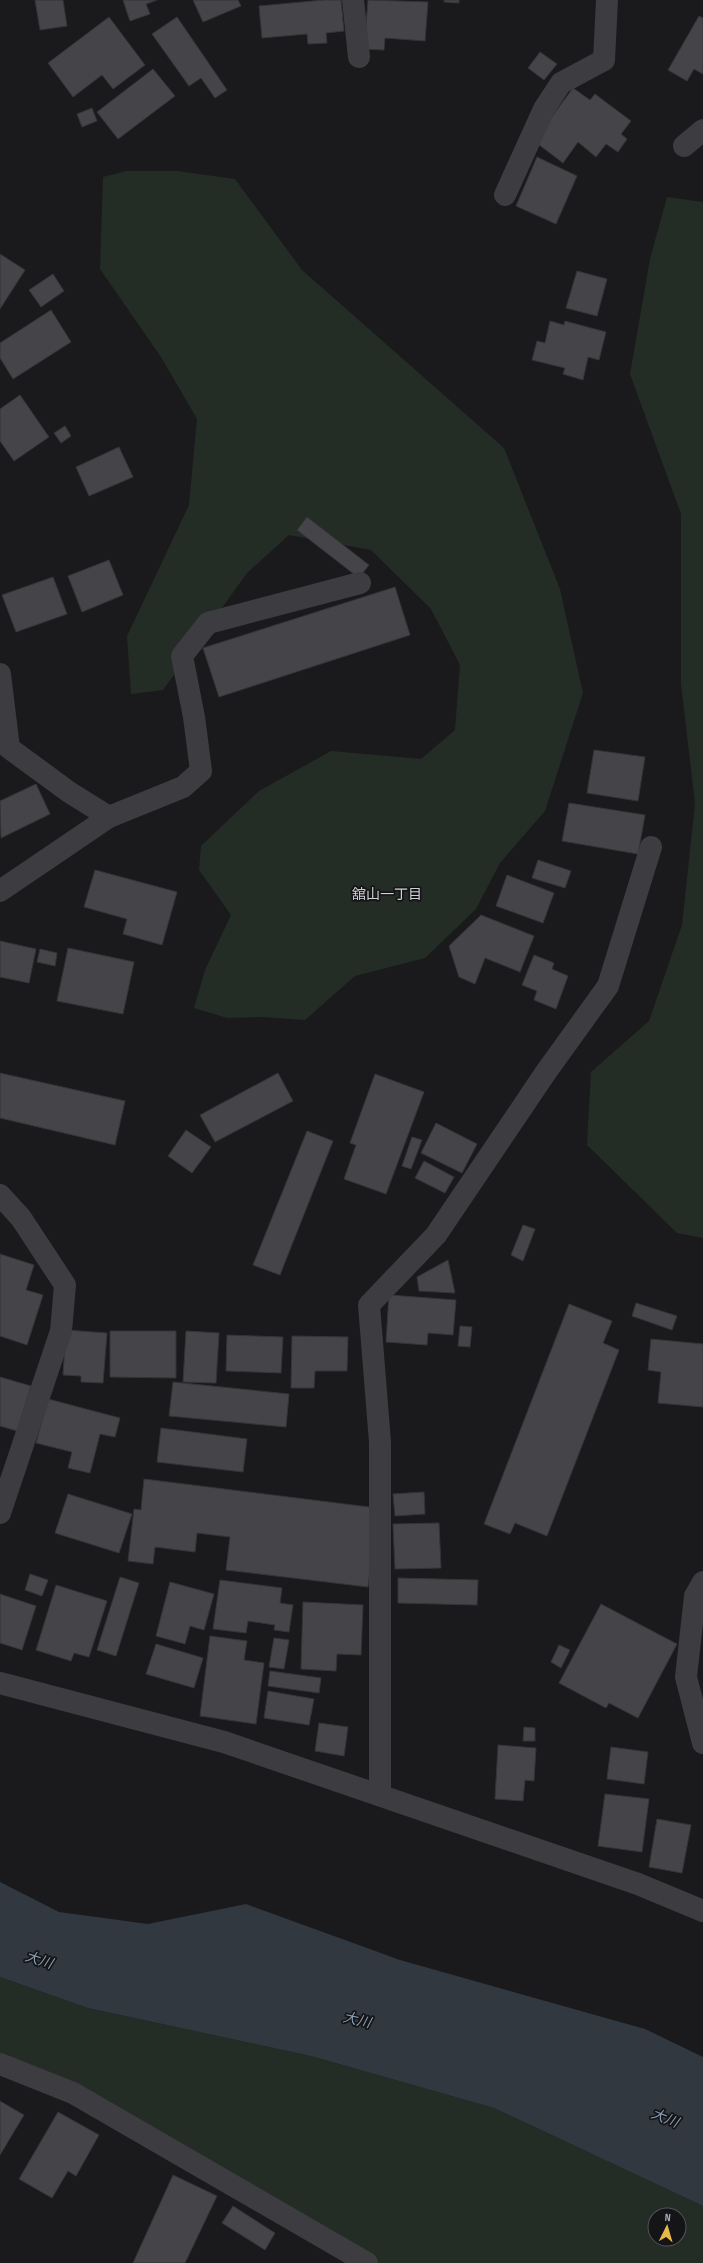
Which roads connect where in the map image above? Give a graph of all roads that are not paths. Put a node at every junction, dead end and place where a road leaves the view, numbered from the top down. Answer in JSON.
{"nodes":[{"id":1,"x":353,"y":0,"type":"edge"},
{"id":2,"x":607,"y":0,"type":"edge"},
{"id":3,"x":359,"y":57,"type":"dead end"},
{"id":4,"x":703,"y":130,"type":"edge"},
{"id":5,"x":684,"y":146,"type":"dead end"},
{"id":6,"x":505,"y":195,"type":"dead end"},
{"id":7,"x":360,"y":583,"type":"dead end"},
{"id":8,"x":0,"y":674,"type":"edge"},
{"id":9,"x":109,"y":817,"type":"junction"},
{"id":10,"x":651,"y":847,"type":"dead end"},
{"id":11,"x":0,"y":891,"type":"edge"},
{"id":12,"x":0,"y":1195,"type":"edge"},
{"id":13,"x":0,"y":1513,"type":"edge"},
{"id":14,"x":703,"y":1582,"type":"edge"},
{"id":15,"x":0,"y":1684,"type":"edge"},
{"id":16,"x":703,"y":1743,"type":"edge"},
{"id":17,"x":380,"y":1795,"type":"junction"},
{"id":18,"x":703,"y":1911,"type":"edge"},
{"id":19,"x":0,"y":2064,"type":"edge"},
{"id":20,"x":367,"y":2263,"type":"edge"}],
"edges":[{"from":1,"to":3,"type":"street"},
{"from":2,"to":6,"type":"street"},
{"from":4,"to":5,"type":"street"},
{"from":7,"to":9,"type":"street"},
{"from":8,"to":9,"type":"street"},
{"from":9,"to":11,"type":"street"},
{"from":10,"to":17,"type":"street"},
{"from":12,"to":13,"type":"street"},
{"from":14,"to":16,"type":"street"},
{"from":15,"to":17,"type":"street"},
{"from":17,"to":18,"type":"street"},
{"from":19,"to":20,"type":"street"}]}
